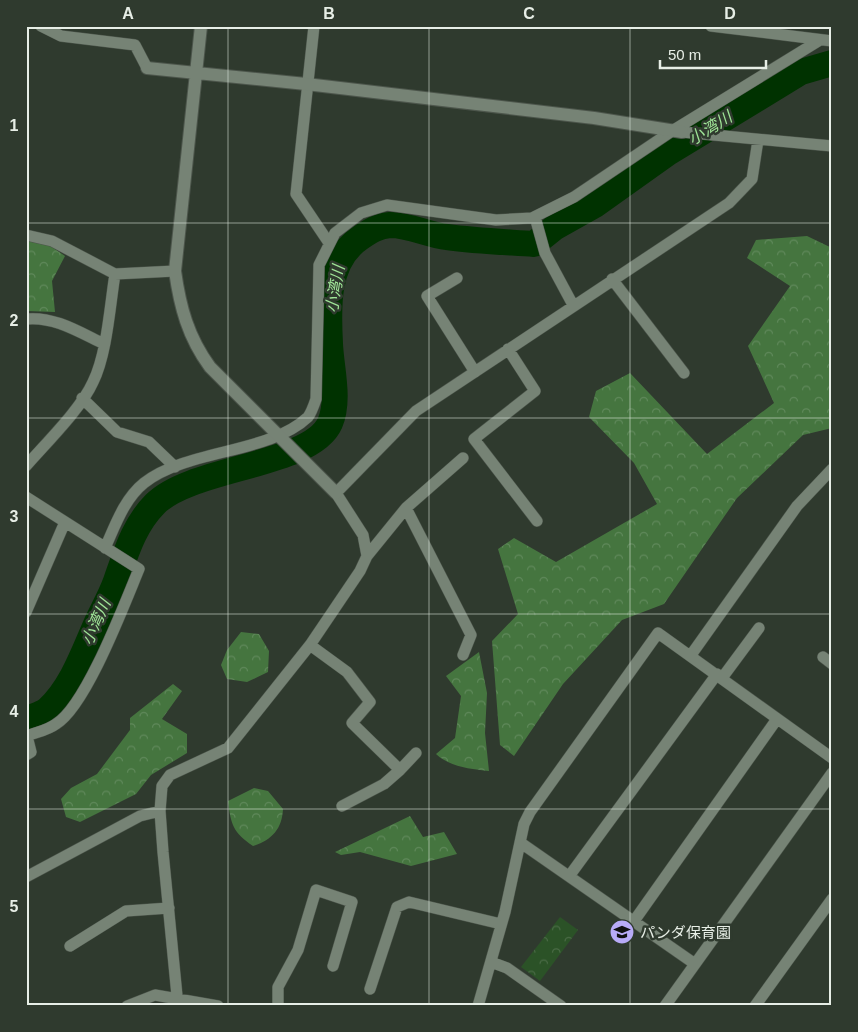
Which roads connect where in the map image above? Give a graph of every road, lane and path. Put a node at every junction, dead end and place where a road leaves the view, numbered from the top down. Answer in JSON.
{"nodes":[{"id":1,"x":41,"y":26,"type":"edge"},
{"id":2,"x":201,"y":26,"type":"edge"},
{"id":3,"x":314,"y":26,"type":"edge"},
{"id":4,"x":712,"y":26,"type":"edge"},
{"id":5,"x":820,"y":40,"type":"junction"},
{"id":6,"x":832,"y":41,"type":"edge"},
{"id":7,"x":147,"y":68,"type":"joint"},
{"id":8,"x":196,"y":72,"type":"junction"},
{"id":9,"x":306,"y":84,"type":"junction"},
{"id":10,"x":677,"y":132,"type":"junction"},
{"id":11,"x":758,"y":140,"type":"junction"},
{"id":12,"x":832,"y":146,"type":"edge"},
{"id":13,"x":535,"y":217,"type":"junction"},
{"id":14,"x":26,"y":235,"type":"edge"},
{"id":15,"x":328,"y":243,"type":"junction"},
{"id":16,"x":175,"y":271,"type":"junction"},
{"id":17,"x":115,"y":274,"type":"junction"},
{"id":18,"x":457,"y":278,"type":"dead end"},
{"id":19,"x":612,"y":280,"type":"junction"},
{"id":20,"x":573,"y":305,"type":"junction"},
{"id":21,"x":26,"y":319,"type":"edge"},
{"id":22,"x":104,"y":344,"type":"junction"},
{"id":23,"x":508,"y":350,"type":"junction"},
{"id":24,"x":475,"y":372,"type":"junction"},
{"id":25,"x":684,"y":373,"type":"dead end"},
{"id":26,"x":82,"y":398,"type":"junction"},
{"id":27,"x":278,"y":437,"type":"junction"},
{"id":28,"x":463,"y":458,"type":"dead end"},
{"id":29,"x":26,"y":466,"type":"edge"},
{"id":30,"x":175,"y":467,"type":"junction"},
{"id":31,"x":832,"y":469,"type":"edge"},
{"id":32,"x":336,"y":494,"type":"junction"},
{"id":33,"x":26,"y":497,"type":"edge"},
{"id":34,"x":406,"y":508,"type":"junction"},
{"id":35,"x":537,"y":521,"type":"dead end"},
{"id":36,"x":65,"y":522,"type":"junction"},
{"id":37,"x":107,"y":550,"type":"junction"},
{"id":38,"x":366,"y":556,"type":"junction"},
{"id":39,"x":26,"y":612,"type":"edge"},
{"id":40,"x":759,"y":628,"type":"dead end"},
{"id":41,"x":310,"y":644,"type":"junction"},
{"id":42,"x":464,"y":655,"type":"dead end"},
{"id":43,"x":691,"y":655,"type":"junction"},
{"id":44,"x":720,"y":676,"type":"junction"},
{"id":45,"x":777,"y":719,"type":"junction"},
{"id":46,"x":416,"y":753,"type":"dead end"},
{"id":47,"x":26,"y":755,"type":"edge"},
{"id":48,"x":832,"y":758,"type":"edge"},
{"id":49,"x":400,"y":770,"type":"junction"},
{"id":50,"x":832,"y":773,"type":"edge"},
{"id":51,"x":342,"y":806,"type":"dead end"},
{"id":52,"x":160,"y":810,"type":"junction"},
{"id":53,"x":521,"y":843,"type":"junction"},
{"id":54,"x":570,"y":875,"type":"junction"},
{"id":55,"x":26,"y":877,"type":"edge"},
{"id":56,"x":832,"y":899,"type":"edge"},
{"id":57,"x":169,"y":908,"type":"junction"},
{"id":58,"x":634,"y":921,"type":"junction"},
{"id":59,"x":501,"y":924,"type":"junction"},
{"id":60,"x":70,"y":946,"type":"dead end"},
{"id":61,"x":491,"y":962,"type":"junction"},
{"id":62,"x":695,"y":964,"type":"junction"},
{"id":63,"x":334,"y":966,"type":"dead end"},
{"id":64,"x":370,"y":989,"type":"dead end"},
{"id":65,"x":177,"y":1002,"type":"edge"},
{"id":66,"x":127,"y":1006,"type":"edge"},
{"id":67,"x":218,"y":1006,"type":"edge"},
{"id":68,"x":278,"y":1006,"type":"edge"},
{"id":69,"x":478,"y":1006,"type":"edge"},
{"id":70,"x":561,"y":1006,"type":"edge"},
{"id":71,"x":665,"y":1006,"type":"edge"},
{"id":72,"x":755,"y":1006,"type":"edge"}],
"edges":[{"from":1,"to":7,"type":"street"},
{"from":2,"to":8,"type":"street"},
{"from":3,"to":9,"type":"street"},
{"from":4,"to":5,"type":"street"},
{"from":5,"to":6,"type":"street"},
{"from":5,"to":10,"type":"street"},
{"from":7,"to":8,"type":"street"},
{"from":8,"to":9,"type":"street"},
{"from":8,"to":16,"type":"street"},
{"from":9,"to":10,"type":"street"},
{"from":9,"to":15,"type":"street"},
{"from":10,"to":11,"type":"street"},
{"from":10,"to":13,"type":"street"},
{"from":11,"to":12,"type":"street"},
{"from":11,"to":19,"type":"street"},
{"from":13,"to":15,"type":"street"},
{"from":13,"to":20,"type":"street"},
{"from":14,"to":17,"type":"street"},
{"from":15,"to":27,"type":"street"},
{"from":16,"to":17,"type":"street"},
{"from":16,"to":27,"type":"street"},
{"from":17,"to":22,"type":"street"},
{"from":18,"to":24,"type":"street"},
{"from":19,"to":20,"type":"street"},
{"from":19,"to":25,"type":"street"},
{"from":20,"to":23,"type":"street"},
{"from":21,"to":22,"type":"street"},
{"from":22,"to":26,"type":"street"},
{"from":23,"to":24,"type":"street"},
{"from":23,"to":35,"type":"street"},
{"from":24,"to":32,"type":"street"},
{"from":26,"to":29,"type":"street"},
{"from":26,"to":30,"type":"street"},
{"from":27,"to":30,"type":"street"},
{"from":27,"to":32,"type":"street"},
{"from":28,"to":34,"type":"street"},
{"from":30,"to":37,"type":"street"},
{"from":31,"to":43,"type":"street"},
{"from":32,"to":38,"type":"street"},
{"from":33,"to":36,"type":"street"},
{"from":34,"to":38,"type":"street"},
{"from":34,"to":42,"type":"street"},
{"from":36,"to":37,"type":"street"},
{"from":36,"to":39,"type":"street"},
{"from":37,"to":47,"type":"street"},
{"from":38,"to":41,"type":"street"},
{"from":40,"to":44,"type":"street"},
{"from":41,"to":49,"type":"street"},
{"from":41,"to":52,"type":"street"},
{"from":43,"to":44,"type":"street"},
{"from":43,"to":53,"type":"street"},
{"from":44,"to":45,"type":"street"},
{"from":44,"to":54,"type":"street"},
{"from":45,"to":48,"type":"street"},
{"from":45,"to":58,"type":"street"},
{"from":46,"to":49,"type":"street"},
{"from":49,"to":51,"type":"street"},
{"from":50,"to":62,"type":"street"},
{"from":52,"to":55,"type":"street"},
{"from":52,"to":57,"type":"street"},
{"from":53,"to":54,"type":"street"},
{"from":53,"to":59,"type":"street"},
{"from":54,"to":58,"type":"street"},
{"from":56,"to":72,"type":"street"},
{"from":57,"to":60,"type":"street"},
{"from":57,"to":65,"type":"street"},
{"from":58,"to":62,"type":"street"},
{"from":59,"to":61,"type":"street"},
{"from":59,"to":64,"type":"street"},
{"from":61,"to":69,"type":"street"},
{"from":61,"to":70,"type":"street"},
{"from":62,"to":71,"type":"street"},
{"from":63,"to":68,"type":"street"},
{"from":65,"to":66,"type":"street"},
{"from":65,"to":67,"type":"street"}]}
